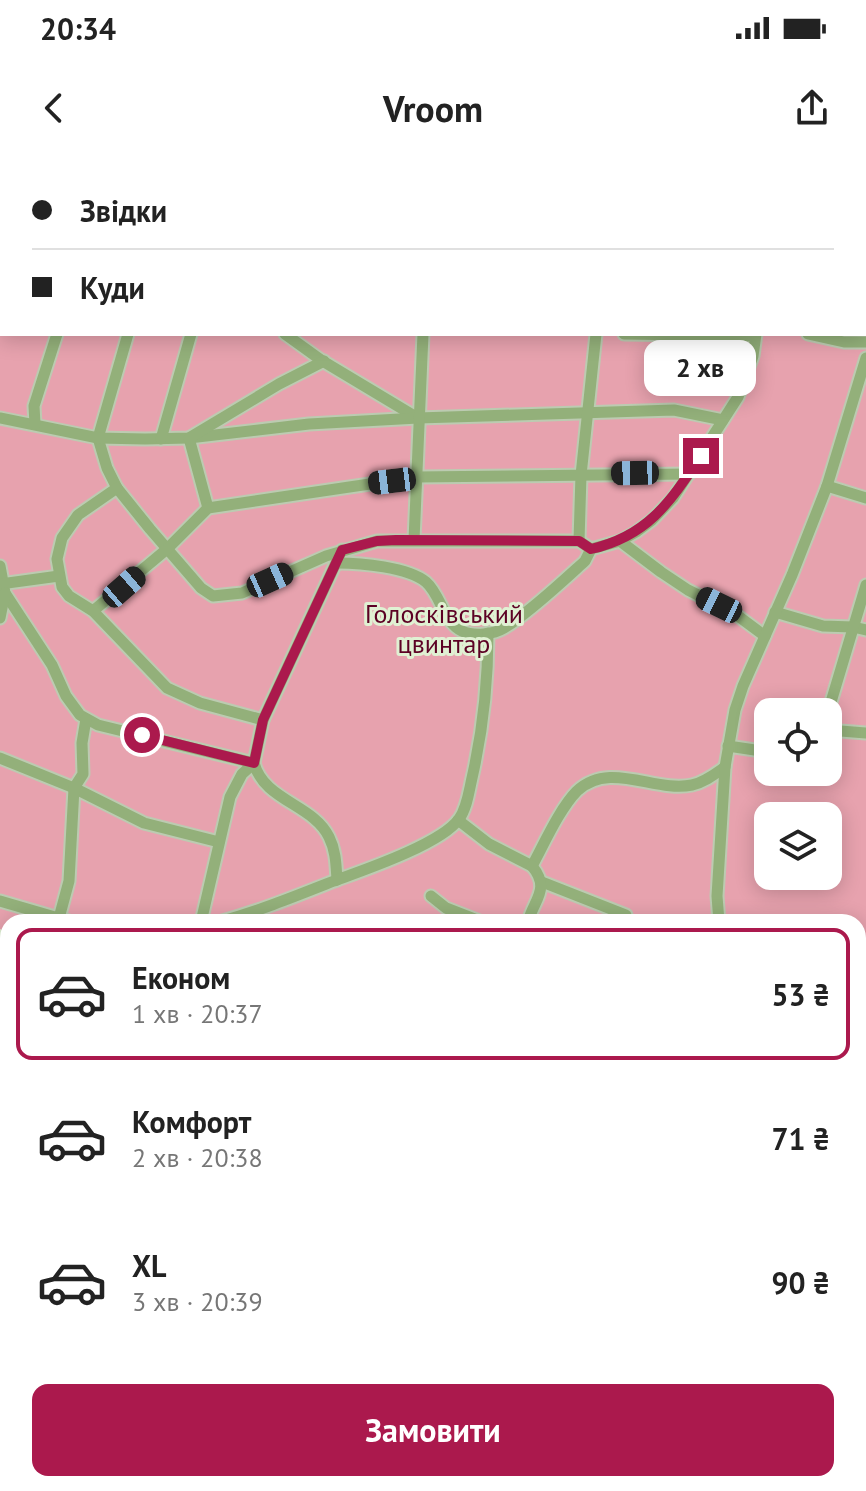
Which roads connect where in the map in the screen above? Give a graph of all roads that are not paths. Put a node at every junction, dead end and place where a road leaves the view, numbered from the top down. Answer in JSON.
{"nodes":[{"id":1,"x":56,"y":336,"type":"edge"},
{"id":2,"x":127,"y":336,"type":"edge"},
{"id":3,"x":190,"y":336,"type":"edge"},
{"id":4,"x":288,"y":336,"type":"edge"},
{"id":5,"x":423,"y":336,"type":"edge"},
{"id":6,"x":596,"y":336,"type":"edge"},
{"id":7,"x":755,"y":336,"type":"edge"},
{"id":8,"x":818,"y":336,"type":"edge"},
{"id":9,"x":866,"y":342,"type":"edge"},
{"id":10,"x":866,"y":358,"type":"edge"},
{"id":11,"x":324,"y":361,"type":"junction"},
{"id":12,"x":588,"y":413,"type":"junction"},
{"id":13,"x":0,"y":418,"type":"edge"},
{"id":14,"x":418,"y":418,"type":"junction"},
{"id":15,"x":723,"y":420,"type":"junction"},
{"id":16,"x":35,"y":424,"type":"junction"},
{"id":17,"x":98,"y":438,"type":"junction"},
{"id":18,"x":189,"y":438,"type":"junction"},
{"id":19,"x":161,"y":439,"type":"junction"},
{"id":20,"x":689,"y":474,"type":"junction"},
{"id":21,"x":581,"y":475,"type":"junction"},
{"id":22,"x":417,"y":477,"type":"junction"},
{"id":23,"x":827,"y":486,"type":"junction"},
{"id":24,"x":117,"y":488,"type":"junction"},
{"id":25,"x":866,"y":498,"type":"edge"},
{"id":26,"x":208,"y":508,"type":"junction"},
{"id":27,"x":414,"y":540,"type":"junction"},
{"id":28,"x":579,"y":541,"type":"junction"},
{"id":29,"x":620,"y":541,"type":"junction"},
{"id":30,"x":167,"y":549,"type":"junction"},
{"id":31,"x":347,"y":549,"type":"junction"},
{"id":32,"x":591,"y":549,"type":"junction"},
{"id":33,"x":337,"y":563,"type":"junction"},
{"id":34,"x":355,"y":563,"type":"junction"},
{"id":35,"x":0,"y":566,"type":"edge"},
{"id":36,"x":59,"y":576,"type":"junction"},
{"id":37,"x":866,"y":585,"type":"edge"},
{"id":38,"x":3,"y":586,"type":"edge"},
{"id":39,"x":93,"y":611,"type":"junction"},
{"id":40,"x":775,"y":612,"type":"junction"},
{"id":41,"x":0,"y":618,"type":"edge"},
{"id":42,"x":853,"y":627,"type":"junction"},
{"id":43,"x":866,"y":630,"type":"edge"},
{"id":44,"x":488,"y":633,"type":"junction"},
{"id":45,"x":765,"y":636,"type":"junction"},
{"id":46,"x":832,"y":698,"type":"edge"},
{"id":47,"x":86,"y":719,"type":"junction"},
{"id":48,"x":263,"y":720,"type":"junction"},
{"id":49,"x":842,"y":731,"type":"edge"},
{"id":50,"x":866,"y":733,"type":"edge"},
{"id":51,"x":728,"y":746,"type":"junction"},
{"id":52,"x":754,"y":750,"type":"edge"},
{"id":53,"x":0,"y":758,"type":"edge"},
{"id":54,"x":254,"y":763,"type":"junction"},
{"id":55,"x":725,"y":767,"type":"junction"},
{"id":56,"x":74,"y":788,"type":"junction"},
{"id":57,"x":458,"y":820,"type":"junction"},
{"id":58,"x":219,"y":842,"type":"junction"},
{"id":59,"x":532,"y":866,"type":"junction"},
{"id":60,"x":337,"y":880,"type":"junction"},
{"id":61,"x":542,"y":882,"type":"junction"},
{"id":62,"x":431,"y":896,"type":"dead end"},
{"id":63,"x":0,"y":901,"type":"edge"},
{"id":64,"x":45,"y":914,"type":"edge"},
{"id":65,"x":60,"y":914,"type":"edge"},
{"id":66,"x":203,"y":914,"type":"edge"},
{"id":67,"x":244,"y":914,"type":"edge"},
{"id":68,"x":461,"y":914,"type":"edge"},
{"id":69,"x":531,"y":914,"type":"edge"},
{"id":70,"x":623,"y":914,"type":"edge"},
{"id":71,"x":718,"y":914,"type":"edge"}],
"edges":[{"from":1,"to":16,"type":"street"},
{"from":2,"to":17,"type":"street"},
{"from":3,"to":19,"type":"street"},
{"from":4,"to":11,"type":"street"},
{"from":5,"to":14,"type":"street"},
{"from":6,"to":12,"type":"street"},
{"from":7,"to":15,"type":"street"},
{"from":8,"to":9,"type":"street"},
{"from":10,"to":23,"type":"street"},
{"from":11,"to":14,"type":"street"},
{"from":11,"to":18,"type":"street"},
{"from":12,"to":14,"type":"street"},
{"from":12,"to":15,"type":"street"},
{"from":12,"to":21,"type":"street"},
{"from":13,"to":16,"type":"street"},
{"from":14,"to":18,"type":"street"},
{"from":14,"to":22,"type":"street"},
{"from":15,"to":20,"type":"street"},
{"from":16,"to":17,"type":"street"},
{"from":17,"to":19,"type":"street"},
{"from":17,"to":24,"type":"street"},
{"from":18,"to":19,"type":"street"},
{"from":18,"to":26,"type":"street"},
{"from":20,"to":21,"type":"street"},
{"from":20,"to":29,"type":"street"},
{"from":21,"to":22,"type":"street"},
{"from":21,"to":28,"type":"street"},
{"from":22,"to":26,"type":"street"},
{"from":22,"to":27,"type":"street"},
{"from":23,"to":25,"type":"street"},
{"from":23,"to":40,"type":"street"},
{"from":24,"to":30,"type":"street"},
{"from":24,"to":36,"type":"street"},
{"from":26,"to":30,"type":"street"},
{"from":27,"to":28,"type":"street"},
{"from":27,"to":31,"type":"street"},
{"from":28,"to":32,"type":"street"},
{"from":29,"to":32,"type":"street"},
{"from":29,"to":45,"type":"street"},
{"from":30,"to":31,"type":"street"},
{"from":30,"to":39,"type":"street"},
{"from":31,"to":33,"type":"street"},
{"from":31,"to":34,"type":"street"},
{"from":32,"to":44,"type":"street"},
{"from":33,"to":34,"type":"street"},
{"from":33,"to":48,"type":"street"},
{"from":34,"to":44,"type":"street"},
{"from":35,"to":38,"type":"street"},
{"from":36,"to":38,"type":"street"},
{"from":36,"to":39,"type":"street"},
{"from":37,"to":42,"type":"street"},
{"from":38,"to":41,"type":"street"},
{"from":38,"to":47,"type":"street"},
{"from":39,"to":48,"type":"street"},
{"from":40,"to":42,"type":"street"},
{"from":40,"to":45,"type":"street"},
{"from":42,"to":43,"type":"street"},
{"from":42,"to":46,"type":"street"},
{"from":44,"to":57,"type":"street"},
{"from":45,"to":51,"type":"street"},
{"from":47,"to":54,"type":"street"},
{"from":47,"to":56,"type":"street"},
{"from":48,"to":54,"type":"street"},
{"from":49,"to":50,"type":"street"},
{"from":51,"to":52,"type":"street"},
{"from":51,"to":55,"type":"street"},
{"from":53,"to":56,"type":"street"},
{"from":54,"to":58,"type":"street"},
{"from":54,"to":60,"type":"street"},
{"from":55,"to":59,"type":"street"},
{"from":55,"to":71,"type":"street"},
{"from":56,"to":58,"type":"street"},
{"from":56,"to":65,"type":"street"},
{"from":57,"to":59,"type":"street"},
{"from":57,"to":60,"type":"street"},
{"from":58,"to":66,"type":"street"},
{"from":59,"to":61,"type":"street"},
{"from":60,"to":67,"type":"street"},
{"from":61,"to":69,"type":"street"},
{"from":61,"to":70,"type":"street"},
{"from":62,"to":68,"type":"street"},
{"from":63,"to":64,"type":"street"}]}
